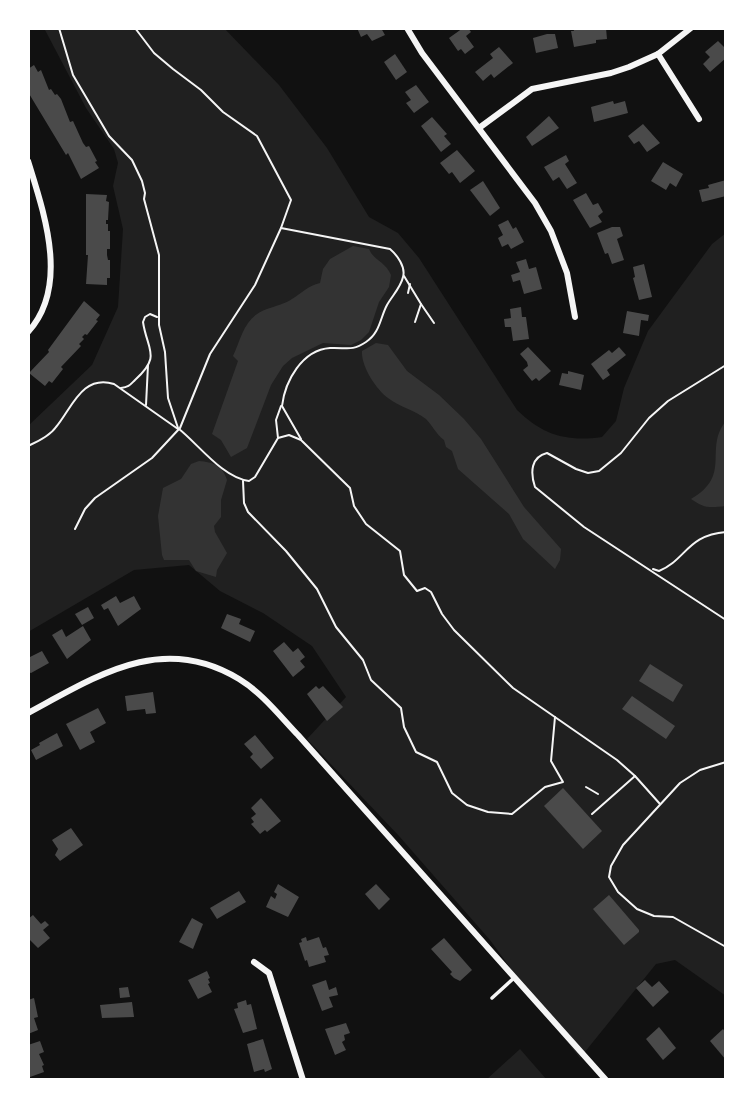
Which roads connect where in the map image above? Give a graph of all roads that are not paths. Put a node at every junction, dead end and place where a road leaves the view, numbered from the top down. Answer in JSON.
{"nodes":[{"id":1,"x":407,"y":28,"type":"edge"},
{"id":2,"x":691,"y":28,"type":"edge"},
{"id":3,"x":658,"y":54,"type":"junction"},
{"id":4,"x":699,"y":119,"type":"dead end"},
{"id":5,"x":479,"y":128,"type":"junction"},
{"id":6,"x":28,"y":161,"type":"edge"},
{"id":7,"x":575,"y":317,"type":"dead end"},
{"id":8,"x":28,"y":332,"type":"edge"},
{"id":9,"x":28,"y":713,"type":"edge"},
{"id":10,"x":254,"y":962,"type":"dead end"},
{"id":11,"x":514,"y":978,"type":"junction"},
{"id":12,"x":492,"y":998,"type":"dead end"},
{"id":13,"x":303,"y":1080,"type":"edge"},
{"id":14,"x":606,"y":1080,"type":"edge"}],
"edges":[{"from":1,"to":5,"type":"street"},
{"from":2,"to":3,"type":"street"},
{"from":3,"to":4,"type":"street"},
{"from":3,"to":5,"type":"street"},
{"from":5,"to":7,"type":"street"},
{"from":6,"to":8,"type":"street"},
{"from":9,"to":11,"type":"street"},
{"from":10,"to":13,"type":"street"},
{"from":11,"to":12,"type":"lane"},
{"from":11,"to":14,"type":"street"}]}
